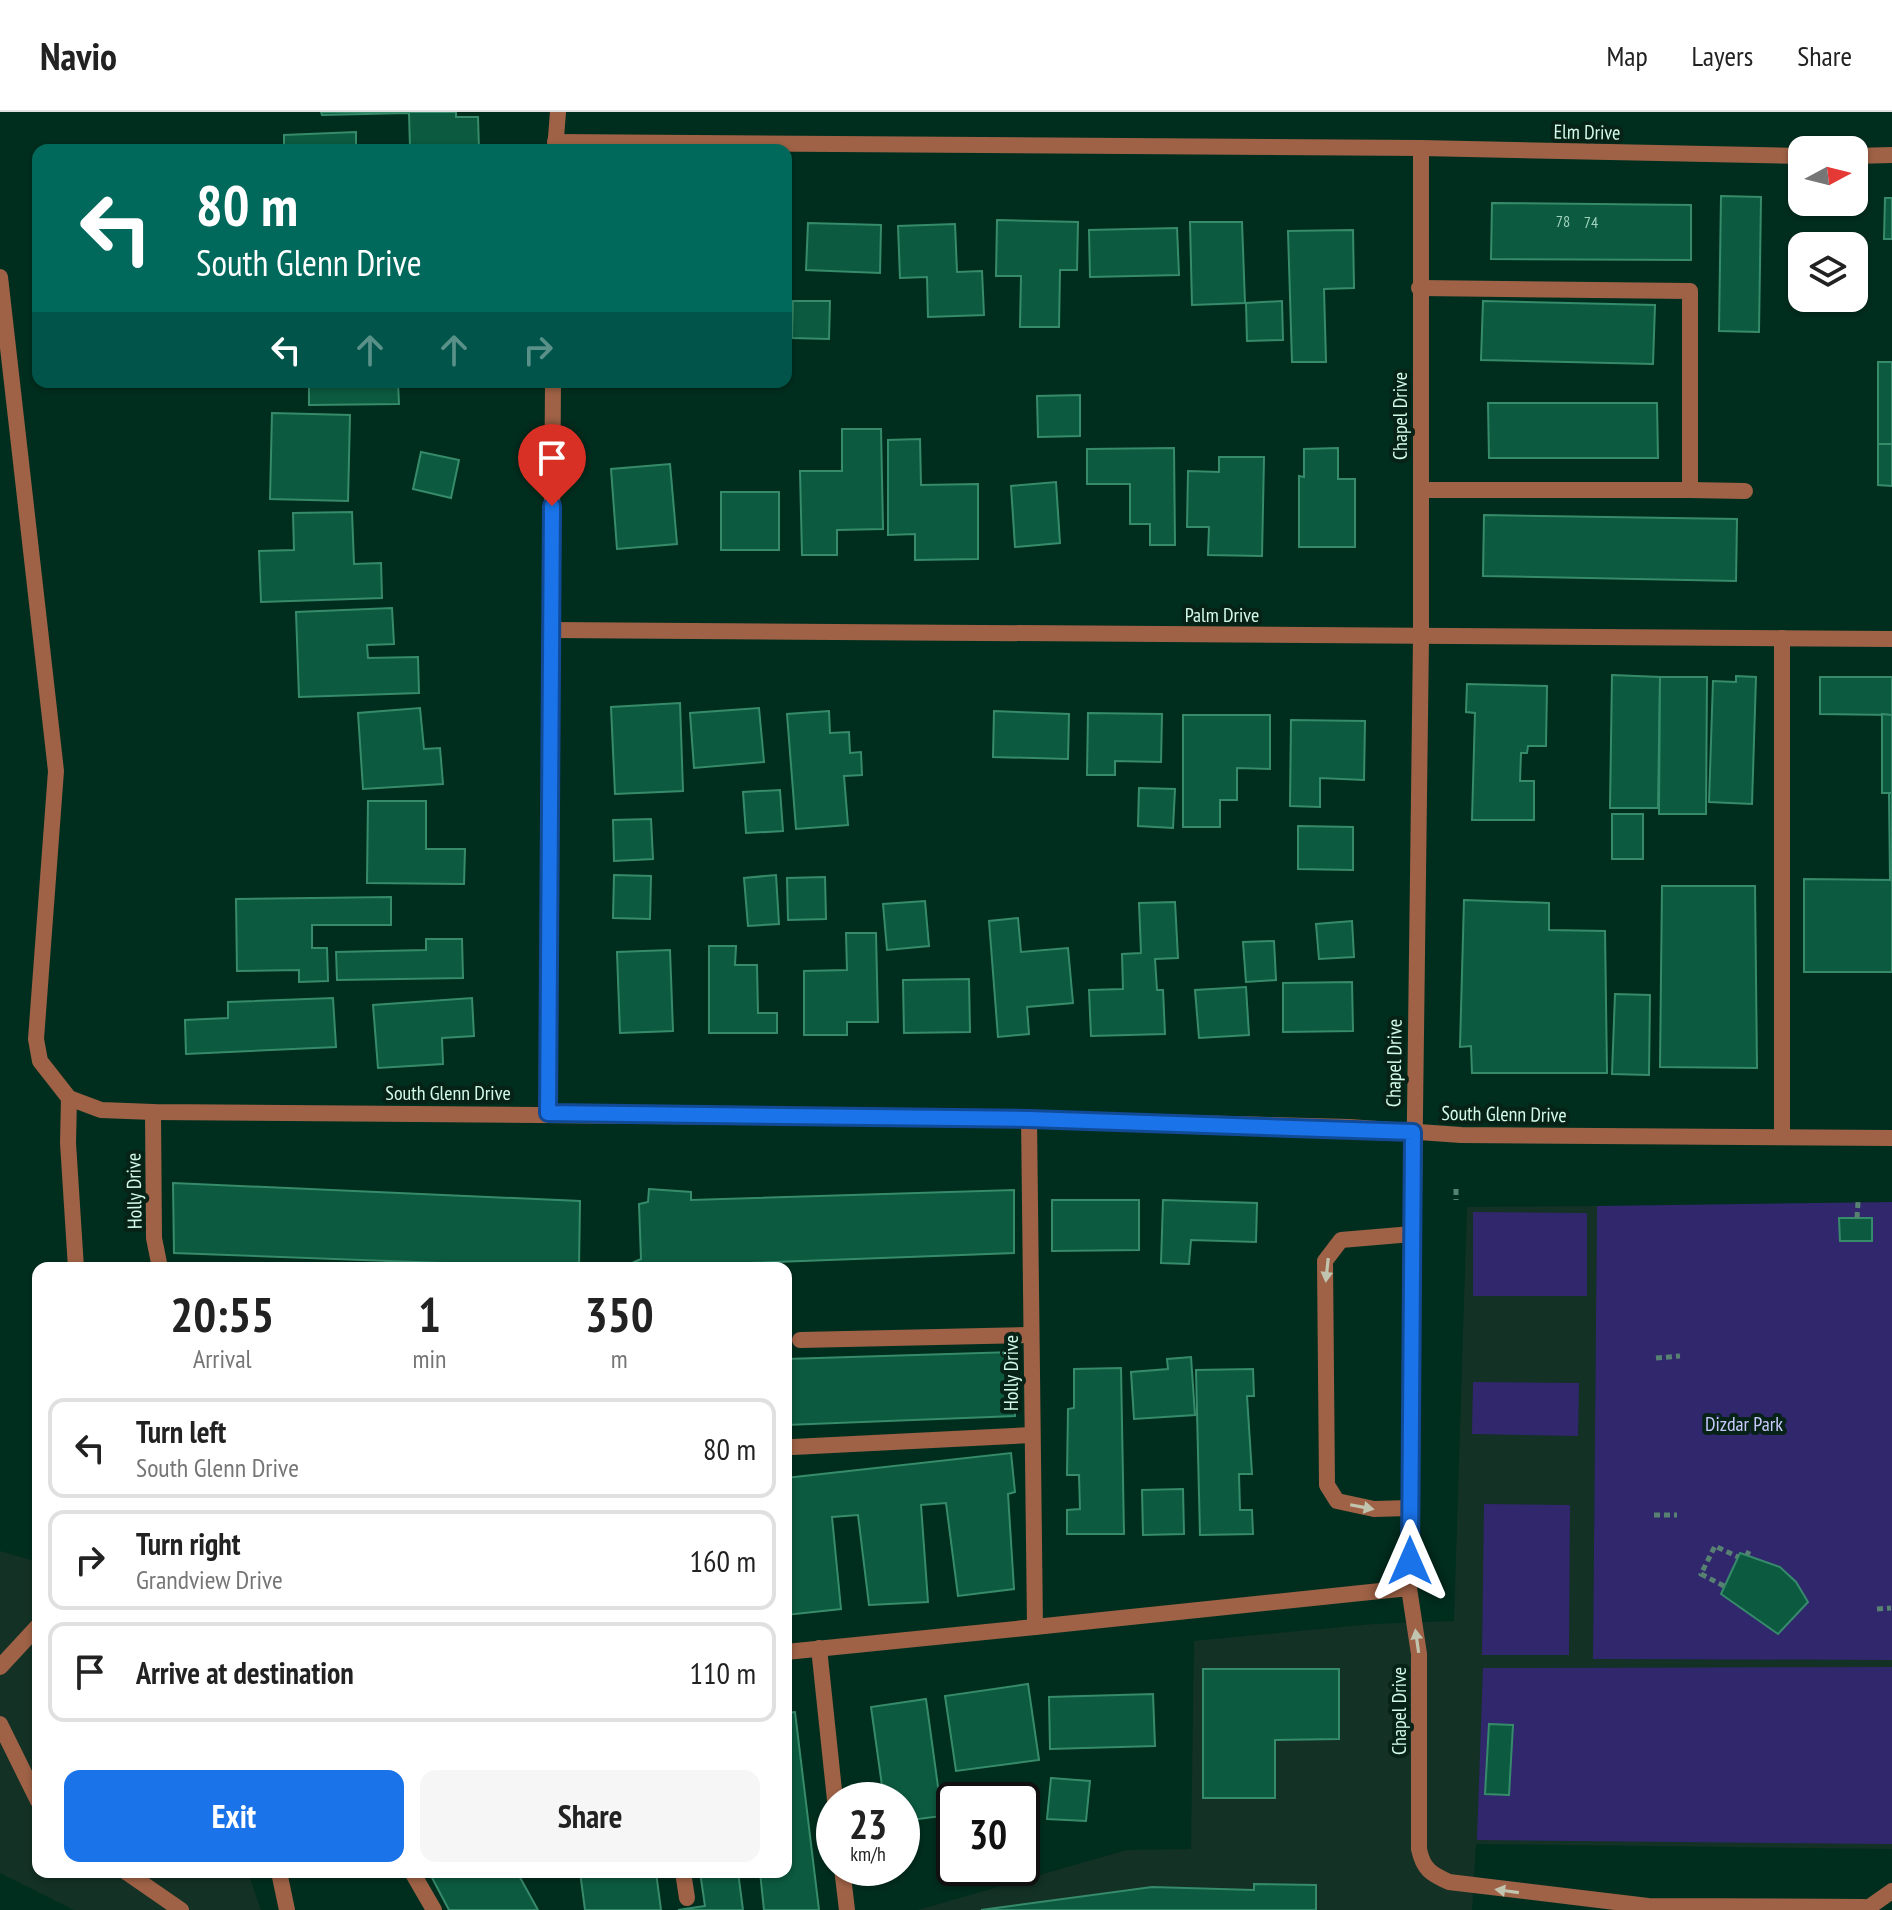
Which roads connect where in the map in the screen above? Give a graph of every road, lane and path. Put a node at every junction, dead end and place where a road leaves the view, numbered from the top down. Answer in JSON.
{"nodes":[{"id":1,"x":558,"y":112,"type":"edge"},
{"id":2,"x":555,"y":144,"type":"edge"},
{"id":3,"x":792,"y":147,"type":"edge"},
{"id":4,"x":1421,"y":148,"type":"junction"},
{"id":5,"x":1892,"y":155,"type":"edge"},
{"id":6,"x":1788,"y":156,"type":"edge"},
{"id":7,"x":1868,"y":156,"type":"edge"},
{"id":8,"x":1,"y":283,"type":"edge"},
{"id":9,"x":1419,"y":288,"type":"junction"},
{"id":10,"x":553,"y":388,"type":"edge"},
{"id":11,"x":1421,"y":490,"type":"junction"},
{"id":12,"x":1690,"y":490,"type":"junction"},
{"id":13,"x":1745,"y":491,"type":"dead end"},
{"id":14,"x":551,"y":630,"type":"junction"},
{"id":15,"x":1421,"y":637,"type":"junction"},
{"id":16,"x":1782,"y":638,"type":"junction"},
{"id":17,"x":1892,"y":639,"type":"edge"},
{"id":18,"x":69,"y":1098,"type":"junction"},
{"id":19,"x":153,"y":1112,"type":"junction"},
{"id":20,"x":548,"y":1113,"type":"junction"},
{"id":21,"x":1029,"y":1119,"type":"junction"},
{"id":22,"x":1413,"y":1132,"type":"junction"},
{"id":23,"x":1782,"y":1136,"type":"junction"},
{"id":24,"x":1892,"y":1138,"type":"edge"},
{"id":25,"x":1456,"y":1189,"type":"dead end"},
{"id":26,"x":1456,"y":1200,"type":"dead end"},
{"id":27,"x":1858,"y":1202,"type":"dead end"},
{"id":28,"x":1857,"y":1218,"type":"dead end"},
{"id":29,"x":1412,"y":1234,"type":"junction"},
{"id":30,"x":76,"y":1262,"type":"edge"},
{"id":31,"x":159,"y":1262,"type":"edge"},
{"id":32,"x":1031,"y":1335,"type":"junction"},
{"id":33,"x":800,"y":1340,"type":"dead end"},
{"id":34,"x":1680,"y":1356,"type":"dead end"},
{"id":35,"x":1656,"y":1358,"type":"dead end"},
{"id":36,"x":1032,"y":1435,"type":"junction"},
{"id":37,"x":793,"y":1447,"type":"dead end"},
{"id":38,"x":1410,"y":1508,"type":"junction"},
{"id":39,"x":1654,"y":1515,"type":"dead end"},
{"id":40,"x":1677,"y":1515,"type":"dead end"},
{"id":41,"x":1738,"y":1557,"type":"dead end"},
{"id":42,"x":1724,"y":1586,"type":"dead end"},
{"id":43,"x":1409,"y":1588,"type":"junction"},
{"id":44,"x":1891,"y":1608,"type":"edge"},
{"id":45,"x":1877,"y":1609,"type":"dead end"},
{"id":46,"x":1035,"y":1627,"type":"junction"},
{"id":47,"x":32,"y":1632,"type":"edge"},
{"id":48,"x":819,"y":1648,"type":"junction"},
{"id":49,"x":792,"y":1651,"type":"edge"},
{"id":50,"x":0,"y":1667,"type":"edge"},
{"id":51,"x":0,"y":1724,"type":"edge"},
{"id":52,"x":833,"y":1782,"type":"edge"},
{"id":53,"x":32,"y":1789,"type":"edge"},
{"id":54,"x":135,"y":1878,"type":"edge"},
{"id":55,"x":280,"y":1878,"type":"edge"},
{"id":56,"x":415,"y":1878,"type":"edge"},
{"id":57,"x":684,"y":1878,"type":"edge"},
{"id":58,"x":844,"y":1886,"type":"edge"},
{"id":59,"x":1892,"y":1891,"type":"edge"},
{"id":60,"x":687,"y":1898,"type":"dead end"},
{"id":61,"x":1864,"y":1909,"type":"edge"},
{"id":62,"x":181,"y":1910,"type":"edge"},
{"id":63,"x":287,"y":1910,"type":"edge"},
{"id":64,"x":434,"y":1910,"type":"edge"},
{"id":65,"x":847,"y":1910,"type":"edge"}],
"edges":[{"from":1,"to":2,"type":"street"},
{"from":3,"to":4,"type":"street","name":"Elm Drive"},
{"from":4,"to":6,"type":"street","name":"Elm Drive"},
{"from":4,"to":9,"type":"street","name":"Chapel Drive"},
{"from":5,"to":7,"type":"street"},
{"from":8,"to":18,"type":"street"},
{"from":9,"to":11,"type":"street","name":"Chapel Drive"},
{"from":9,"to":12,"type":"street"},
{"from":10,"to":14,"type":"street"},
{"from":11,"to":12,"type":"street"},
{"from":11,"to":15,"type":"street","name":"Chapel Drive"},
{"from":12,"to":13,"type":"street"},
{"from":14,"to":15,"type":"street","name":"Palm Drive"},
{"from":14,"to":20,"type":"street"},
{"from":15,"to":16,"type":"street","name":"Palm Drive"},
{"from":15,"to":22,"type":"street","name":"Chapel Drive"},
{"from":16,"to":17,"type":"street","name":"Palm Drive"},
{"from":16,"to":23,"type":"street"},
{"from":18,"to":19,"type":"street","name":"South Glenn Drive"},
{"from":18,"to":30,"type":"street"},
{"from":19,"to":20,"type":"street","name":"South Glenn Drive"},
{"from":19,"to":31,"type":"street","name":"Holly Drive"},
{"from":20,"to":21,"type":"street","name":"South Glenn Drive"},
{"from":21,"to":22,"type":"street","name":"South Glenn Drive"},
{"from":21,"to":32,"type":"street","name":"Holly Drive"},
{"from":22,"to":23,"type":"street","name":"South Glenn Drive"},
{"from":22,"to":29,"type":"street","name":"Chapel Drive"},
{"from":23,"to":24,"type":"street","name":"South Glenn Drive"},
{"from":25,"to":26,"type":"path"},
{"from":27,"to":28,"type":"path"},
{"from":29,"to":38,"type":"street","name":"Chapel Drive"},
{"from":29,"to":38,"type":"street","one_way":true},
{"from":32,"to":33,"type":"street"},
{"from":32,"to":36,"type":"street","name":"Holly Drive"},
{"from":34,"to":35,"type":"path"},
{"from":36,"to":37,"type":"street"},
{"from":36,"to":46,"type":"street","name":"Holly Drive"},
{"from":38,"to":43,"type":"street","name":"Chapel Drive"},
{"from":39,"to":40,"type":"path"},
{"from":41,"to":42,"type":"path"},
{"from":43,"to":46,"type":"street"},
{"from":61,"to":43,"type":"street","name":"Chapel Drive","one_way":true},
{"from":44,"to":45,"type":"path"},
{"from":46,"to":48,"type":"street"},
{"from":47,"to":50,"type":"street"},
{"from":48,"to":49,"type":"street"},
{"from":48,"to":52,"type":"street"},
{"from":51,"to":53,"type":"street"},
{"from":54,"to":62,"type":"street"},
{"from":55,"to":63,"type":"street"},
{"from":56,"to":64,"type":"street"},
{"from":57,"to":60,"type":"street"},
{"from":58,"to":65,"type":"street"},
{"from":59,"to":61,"type":"street","name":"Chapel Drive"}]}
